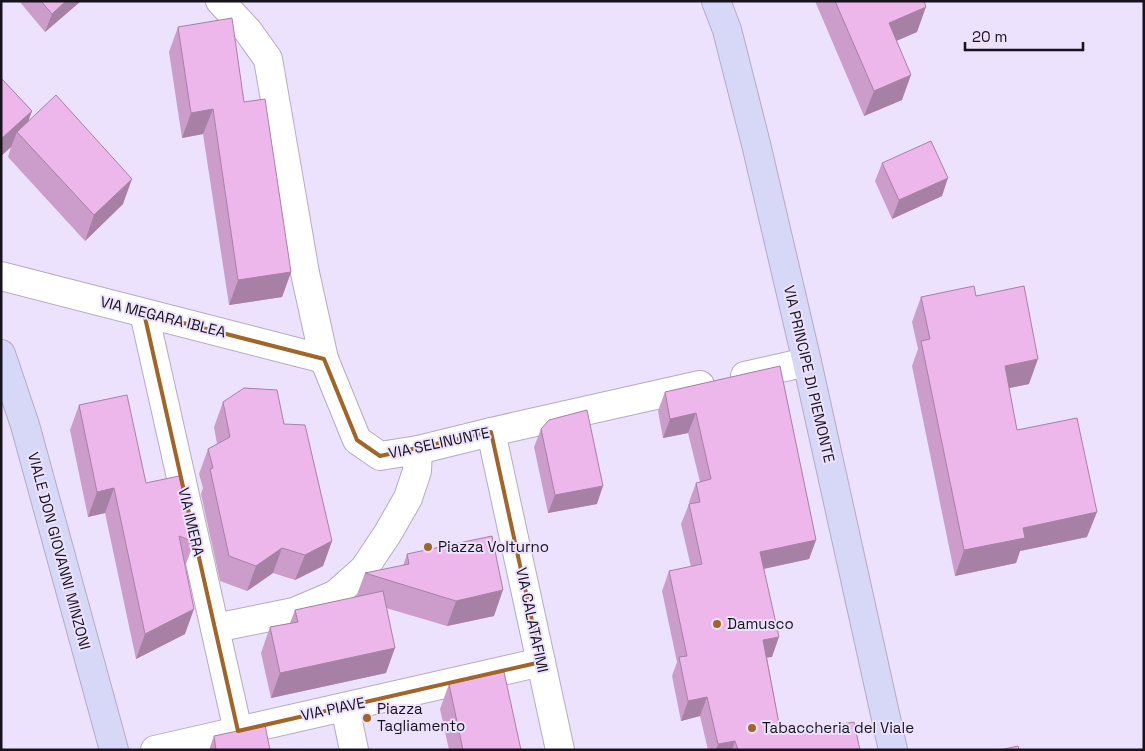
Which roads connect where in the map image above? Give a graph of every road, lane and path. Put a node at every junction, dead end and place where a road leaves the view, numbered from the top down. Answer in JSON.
{"nodes":[{"id":1,"x":220,"y":1,"type":"edge"},
{"id":2,"x":716,"y":1,"type":"edge"},
{"id":3,"x":1,"y":276,"type":"edge"},
{"id":4,"x":144,"y":312,"type":"junction"},
{"id":5,"x":1,"y":354,"type":"edge"},
{"id":6,"x":324,"y":359,"type":"junction"},
{"id":7,"x":807,"y":362,"type":"junction"},
{"id":8,"x":491,"y":432,"type":"junction"},
{"id":9,"x":418,"y":450,"type":"junction"},
{"id":10,"x":215,"y":628,"type":"junction"},
{"id":11,"x":541,"y":662,"type":"junction"},
{"id":12,"x":346,"y":707,"type":"junction"},
{"id":13,"x":238,"y":730,"type":"junction"},
{"id":14,"x":114,"y":750,"type":"edge"},
{"id":15,"x":155,"y":750,"type":"edge"},
{"id":16,"x":354,"y":750,"type":"edge"},
{"id":17,"x":560,"y":750,"type":"edge"},
{"id":18,"x":892,"y":750,"type":"edge"}],
"edges":[{"from":1,"to":6,"type":"street","name":"VIA SELINUNTE"},
{"from":2,"to":7,"type":"street","name":"VIA PRINCIPE DI PIEMONTE"},
{"from":3,"to":4,"type":"street","name":"VIA MEGARA IBLEA"},
{"from":4,"to":6,"type":"street","name":"VIA MEGARA IBLEA"},
{"from":4,"to":10,"type":"street","name":"VIA IMERA"},
{"from":5,"to":14,"type":"street","name":"VIALE DON GIOVANNI MINZONI"},
{"from":6,"to":9,"type":"street","name":"VIA SELINUNTE"},
{"from":7,"to":8,"type":"street","name":"VIA SELINUNTE"},
{"from":7,"to":18,"type":"street","name":"VIA PRINCIPE DI PIEMONTE"},
{"from":8,"to":9,"type":"street","name":"VIA SELINUNTE"},
{"from":8,"to":11,"type":"street","name":"VIA CALATAFIMI"},
{"from":9,"to":10,"type":"street"},
{"from":10,"to":13,"type":"street","name":"VIA IMERA"},
{"from":11,"to":12,"type":"street","name":"VIA PIAVE"},
{"from":11,"to":17,"type":"street","name":"VIA CALATAFIMI"},
{"from":12,"to":13,"type":"street","name":"VIA PIAVE"},
{"from":12,"to":16,"type":"street"},
{"from":13,"to":15,"type":"street","name":"VIA PIAVE"}]}
